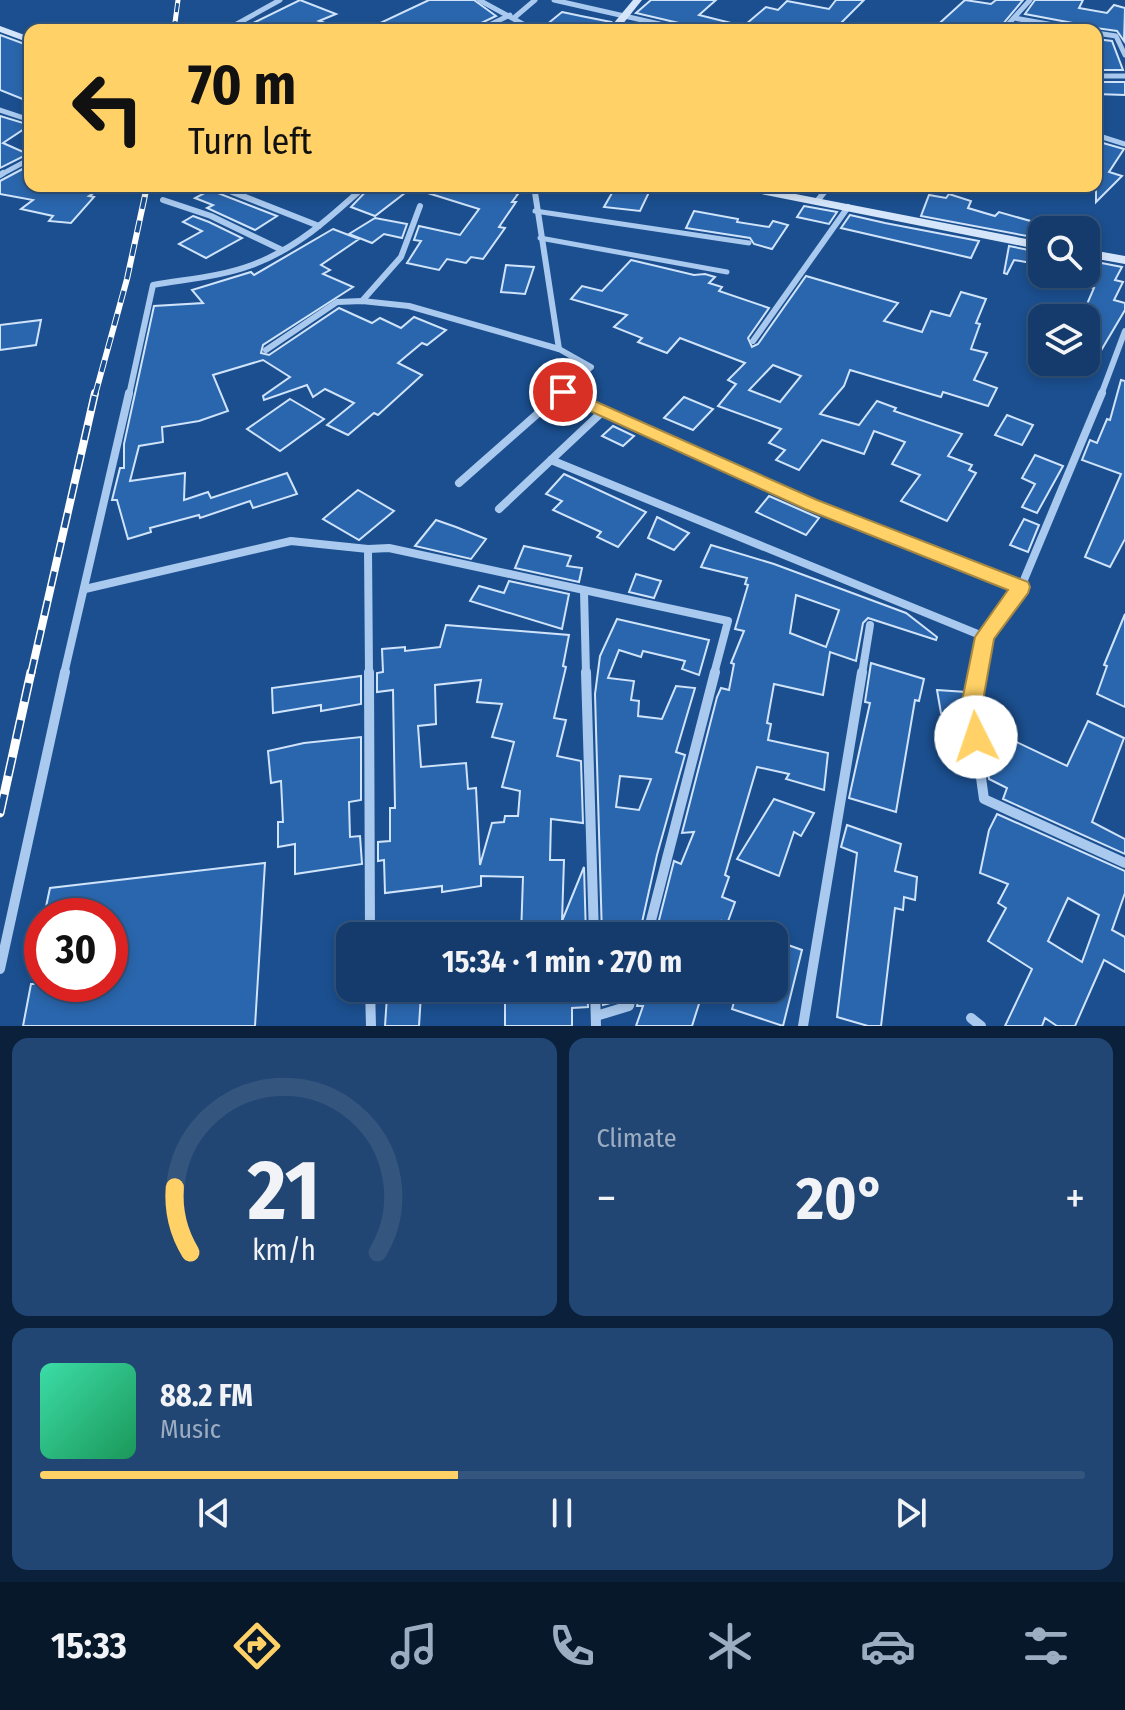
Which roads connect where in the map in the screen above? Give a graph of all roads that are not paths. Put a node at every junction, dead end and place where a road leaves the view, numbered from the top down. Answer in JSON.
{"nodes":[{"id":1,"x":280,"y":0,"type":"edge"},
{"id":2,"x":479,"y":0,"type":"edge"},
{"id":3,"x":535,"y":0,"type":"edge"},
{"id":4,"x":554,"y":0,"type":"edge"},
{"id":5,"x":638,"y":0,"type":"edge"},
{"id":6,"x":1030,"y":0,"type":"edge"},
{"id":7,"x":626,"y":14,"type":"junction"},
{"id":8,"x":512,"y":16,"type":"junction"},
{"id":9,"x":1014,"y":18,"type":"junction"},
{"id":10,"x":237,"y":24,"type":"edge"},
{"id":11,"x":493,"y":24,"type":"edge"},
{"id":12,"x":525,"y":24,"type":"edge"},
{"id":13,"x":618,"y":24,"type":"edge"},
{"id":14,"x":664,"y":24,"type":"edge"},
{"id":15,"x":1008,"y":24,"type":"edge"},
{"id":16,"x":1048,"y":24,"type":"edge"},
{"id":17,"x":0,"y":29,"type":"edge"},
{"id":18,"x":1102,"y":34,"type":"edge"},
{"id":19,"x":24,"y":38,"type":"edge"},
{"id":20,"x":1125,"y":55,"type":"edge"},
{"id":21,"x":1102,"y":76,"type":"edge"},
{"id":22,"x":1125,"y":76,"type":"edge"},
{"id":23,"x":0,"y":110,"type":"edge"},
{"id":24,"x":24,"y":118,"type":"edge"},
{"id":25,"x":1102,"y":137,"type":"edge"},
{"id":26,"x":1125,"y":144,"type":"edge"},
{"id":27,"x":24,"y":162,"type":"edge"},
{"id":28,"x":0,"y":175,"type":"edge"},
{"id":29,"x":232,"y":192,"type":"edge"},
{"id":30,"x":358,"y":192,"type":"edge"},
{"id":31,"x":534,"y":192,"type":"edge"},
{"id":32,"x":771,"y":192,"type":"edge"},
{"id":33,"x":824,"y":192,"type":"edge"},
{"id":34,"x":163,"y":200,"type":"dead end"},
{"id":35,"x":818,"y":200,"type":"junction"},
{"id":36,"x":420,"y":206,"type":"dead end"},
{"id":37,"x":848,"y":207,"type":"junction"},
{"id":38,"x":535,"y":211,"type":"junction"},
{"id":39,"x":319,"y":226,"type":"junction"},
{"id":40,"x":540,"y":238,"type":"junction"},
{"id":41,"x":749,"y":243,"type":"dead end"},
{"id":42,"x":1028,"y":243,"type":"edge"},
{"id":43,"x":282,"y":250,"type":"junction"},
{"id":44,"x":1100,"y":256,"type":"edge"},
{"id":45,"x":1125,"y":260,"type":"edge"},
{"id":46,"x":727,"y":272,"type":"dead end"},
{"id":47,"x":362,"y":301,"type":"junction"},
{"id":48,"x":1125,"y":331,"type":"edge"},
{"id":49,"x":753,"y":341,"type":"dead end"},
{"id":50,"x":559,"y":349,"type":"junction"},
{"id":51,"x":266,"y":350,"type":"dead end"},
{"id":52,"x":563,"y":392,"type":"junction"},
{"id":53,"x":602,"y":412,"type":"junction"},
{"id":54,"x":551,"y":460,"type":"junction"},
{"id":55,"x":459,"y":483,"type":"dead end"},
{"id":56,"x":499,"y":509,"type":"dead end"},
{"id":57,"x":368,"y":549,"type":"junction"},
{"id":58,"x":1021,"y":587,"type":"junction"},
{"id":59,"x":85,"y":589,"type":"junction"},
{"id":60,"x":584,"y":591,"type":"junction"},
{"id":61,"x":870,"y":625,"type":"dead end"},
{"id":62,"x":985,"y":637,"type":"junction"},
{"id":63,"x":1125,"y":863,"type":"edge"},
{"id":64,"x":370,"y":922,"type":"edge"},
{"id":65,"x":594,"y":922,"type":"edge"},
{"id":66,"x":651,"y":922,"type":"edge"},
{"id":67,"x":0,"y":969,"type":"edge"},
{"id":68,"x":370,"y":1002,"type":"edge"},
{"id":69,"x":630,"y":1002,"type":"edge"},
{"id":70,"x":596,"y":1021,"type":"edge"},
{"id":71,"x":371,"y":1026,"type":"edge"},
{"id":72,"x":803,"y":1026,"type":"edge"}],
"edges":[{"from":1,"to":10,"type":"street"},
{"from":2,"to":8,"type":"street"},
{"from":3,"to":8,"type":"street"},
{"from":4,"to":7,"type":"street"},
{"from":5,"to":7,"type":"street"},
{"from":6,"to":9,"type":"street"},
{"from":7,"to":13,"type":"street"},
{"from":7,"to":14,"type":"street"},
{"from":8,"to":11,"type":"street"},
{"from":8,"to":12,"type":"street"},
{"from":9,"to":15,"type":"street"},
{"from":9,"to":16,"type":"street"},
{"from":17,"to":19,"type":"street"},
{"from":18,"to":20,"type":"street"},
{"from":21,"to":22,"type":"street"},
{"from":23,"to":24,"type":"street"},
{"from":25,"to":26,"type":"street"},
{"from":27,"to":28,"type":"street"},
{"from":29,"to":39,"type":"street"},
{"from":30,"to":39,"type":"street"},
{"from":31,"to":38,"type":"street"},
{"from":32,"to":35,"type":"street"},
{"from":33,"to":35,"type":"street"},
{"from":34,"to":43,"type":"street"},
{"from":35,"to":37,"type":"street"},
{"from":36,"to":47,"type":"street"},
{"from":37,"to":42,"type":"street"},
{"from":37,"to":49,"type":"street"},
{"from":38,"to":40,"type":"street"},
{"from":38,"to":41,"type":"lane"},
{"from":39,"to":43,"type":"street"},
{"from":40,"to":46,"type":"lane"},
{"from":40,"to":50,"type":"street"},
{"from":43,"to":59,"type":"street"},
{"from":44,"to":45,"type":"street"},
{"from":47,"to":50,"type":"street"},
{"from":47,"to":51,"type":"street"},
{"from":48,"to":58,"type":"street"},
{"from":50,"to":52,"type":"street"},
{"from":52,"to":53,"type":"street"},
{"from":52,"to":55,"type":"street"},
{"from":53,"to":54,"type":"street"},
{"from":53,"to":58,"type":"street"},
{"from":54,"to":56,"type":"street"},
{"from":54,"to":62,"type":"street"},
{"from":57,"to":59,"type":"street"},
{"from":57,"to":60,"type":"street"},
{"from":57,"to":64,"type":"street"},
{"from":58,"to":62,"type":"street"},
{"from":59,"to":67,"type":"street"},
{"from":60,"to":65,"type":"street"},
{"from":60,"to":66,"type":"street"},
{"from":61,"to":72,"type":"street"},
{"from":62,"to":63,"type":"street"},
{"from":68,"to":71,"type":"street"},
{"from":69,"to":70,"type":"street"}]}
